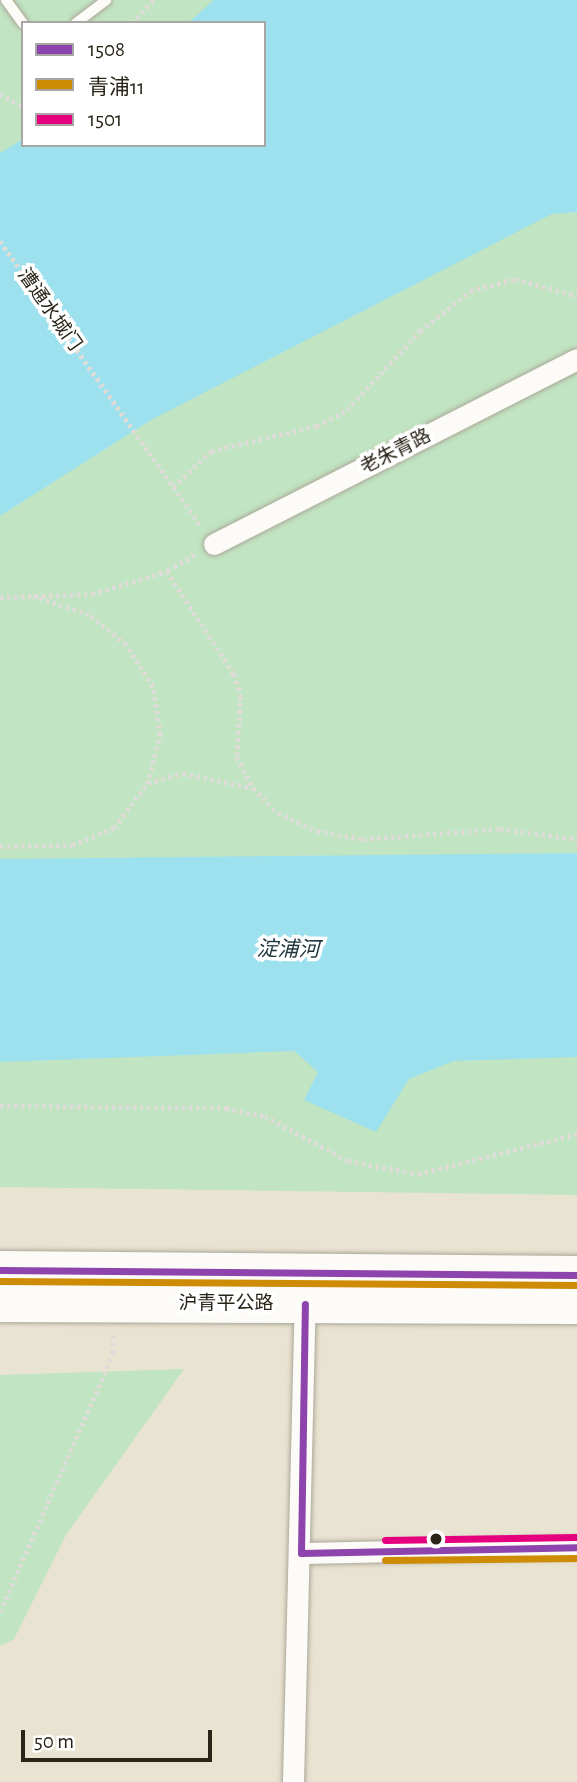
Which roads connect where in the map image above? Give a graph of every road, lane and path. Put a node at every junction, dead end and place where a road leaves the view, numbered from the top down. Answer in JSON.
{"nodes":[{"id":1,"x":6,"y":0,"type":"edge"},
{"id":2,"x":106,"y":0,"type":"edge"},
{"id":3,"x":154,"y":0,"type":"edge"},
{"id":4,"x":22,"y":21,"type":"edge"},
{"id":5,"x":79,"y":21,"type":"edge"},
{"id":6,"x":133,"y":21,"type":"edge"},
{"id":7,"x":0,"y":94,"type":"edge"},
{"id":8,"x":0,"y":103,"type":"edge"},
{"id":9,"x":7,"y":103,"type":"junction"},
{"id":10,"x":21,"y":106,"type":"edge"},
{"id":11,"x":0,"y":241,"type":"edge"},
{"id":12,"x":577,"y":296,"type":"edge"},
{"id":13,"x":577,"y":359,"type":"edge"},
{"id":14,"x":173,"y":487,"type":"junction"},
{"id":15,"x":214,"y":544,"type":"junction"},
{"id":16,"x":167,"y":572,"type":"junction"},
{"id":17,"x":33,"y":596,"type":"junction"},
{"id":18,"x":0,"y":597,"type":"edge"},
{"id":19,"x":147,"y":784,"type":"junction"},
{"id":20,"x":253,"y":788,"type":"junction"},
{"id":21,"x":577,"y":839,"type":"edge"},
{"id":22,"x":0,"y":846,"type":"edge"},
{"id":23,"x":0,"y":1106,"type":"edge"},
{"id":24,"x":577,"y":1134,"type":"edge"},
{"id":25,"x":0,"y":1270,"type":"edge"},
{"id":26,"x":577,"y":1275,"type":"edge"},
{"id":27,"x":0,"y":1303,"type":"edge"},
{"id":28,"x":115,"y":1304,"type":"junction"},
{"id":29,"x":304,"y":1304,"type":"junction"},
{"id":30,"x":577,"y":1306,"type":"edge"},
{"id":31,"x":577,"y":1547,"type":"edge"},
{"id":32,"x":301,"y":1553,"type":"junction"},
{"id":33,"x":0,"y":1612,"type":"edge"},
{"id":34,"x":293,"y":1782,"type":"edge"}],
"edges":[{"from":1,"to":4,"type":"lane"},
{"from":2,"to":5,"type":"lane"},
{"from":3,"to":6,"type":"path"},
{"from":7,"to":9,"type":"path"},
{"from":8,"to":9,"type":"path"},
{"from":9,"to":10,"type":"path"},
{"from":11,"to":14,"type":"path","name":"漕通水城门"},
{"from":12,"to":14,"type":"path"},
{"from":13,"to":15,"type":"street","name":"老朱青路"},
{"from":14,"to":15,"type":"path","name":"漕通水城门"},
{"from":15,"to":16,"type":"path"},
{"from":16,"to":17,"type":"path"},
{"from":16,"to":20,"type":"path"},
{"from":17,"to":18,"type":"path"},
{"from":17,"to":19,"type":"path"},
{"from":19,"to":20,"type":"path"},
{"from":19,"to":22,"type":"path"},
{"from":20,"to":21,"type":"path"},
{"from":23,"to":24,"type":"path"},
{"from":25,"to":26,"type":"highway","name":"沪青平公路"},
{"from":27,"to":28,"type":"highway","name":"沪青平公路"},
{"from":28,"to":29,"type":"highway","name":"沪青平公路"},
{"from":28,"to":33,"type":"path"},
{"from":29,"to":30,"type":"highway","name":"沪青平公路"},
{"from":29,"to":32,"type":"street"},
{"from":31,"to":32,"type":"street"},
{"from":32,"to":34,"type":"street"}]}
